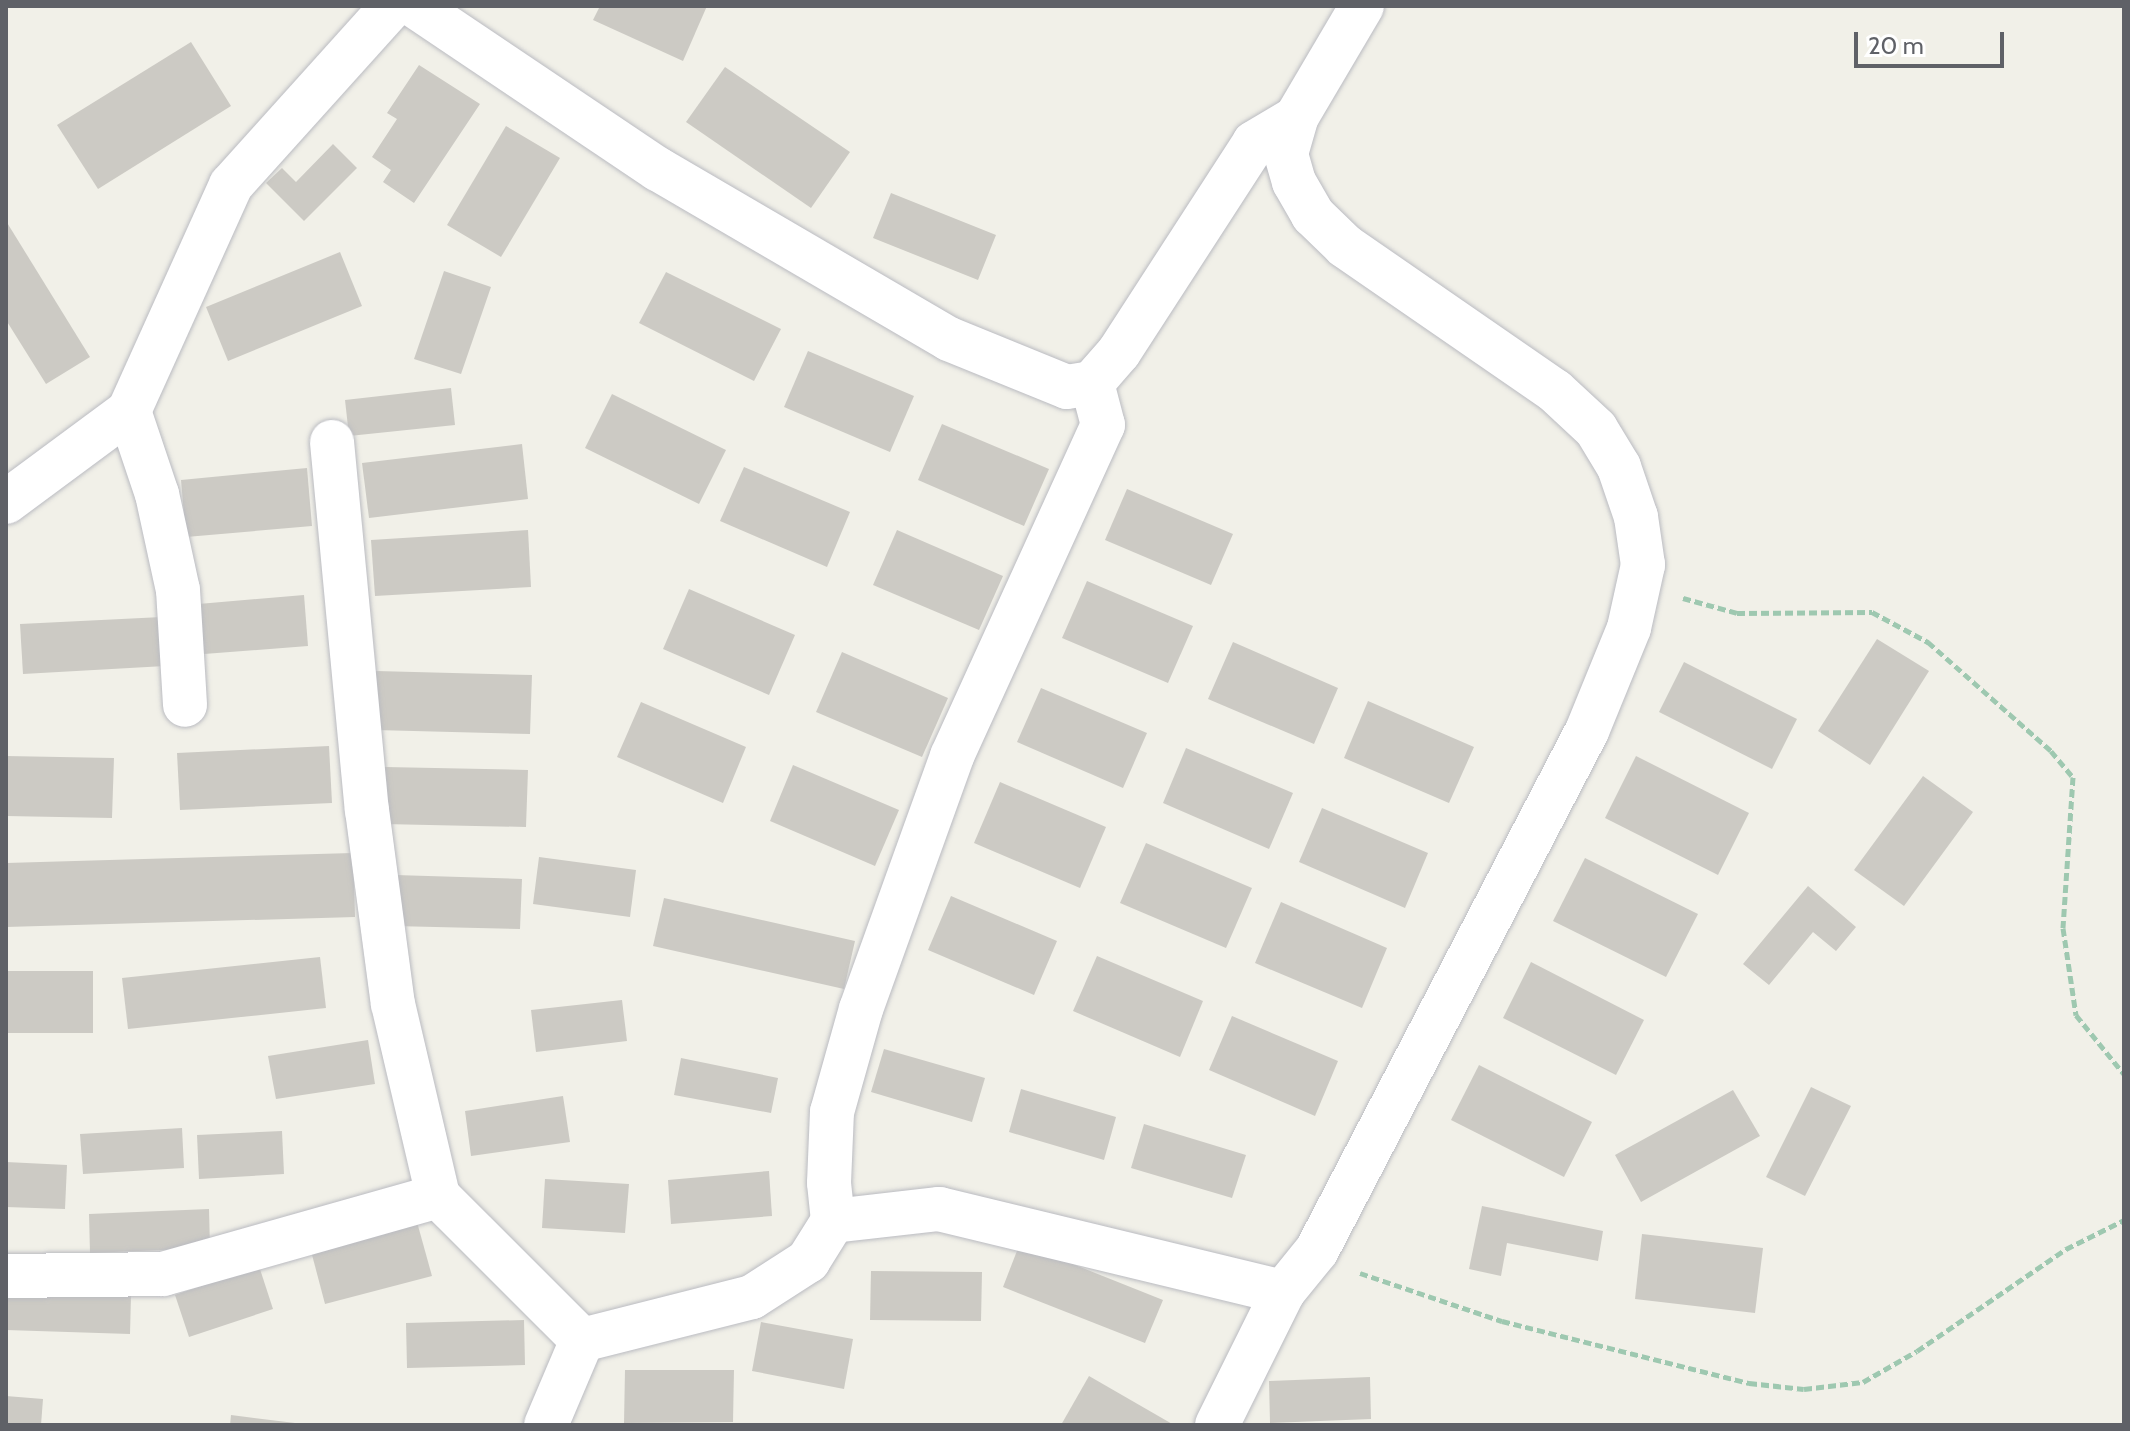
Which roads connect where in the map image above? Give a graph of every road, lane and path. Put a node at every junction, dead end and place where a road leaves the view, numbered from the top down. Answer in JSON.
{"nodes":[{"id":1,"x":392,"y":6,"type":"edge"},
{"id":2,"x":415,"y":6,"type":"edge"},
{"id":3,"x":1362,"y":6,"type":"edge"},
{"id":4,"x":1296,"y":118,"type":"junction"},
{"id":5,"x":1092,"y":383,"type":"junction"},
{"id":6,"x":129,"y":411,"type":"junction"},
{"id":7,"x":332,"y":442,"type":"dead end"},
{"id":8,"x":6,"y":502,"type":"edge"},
{"id":9,"x":1643,"y":565,"type":"junction"},
{"id":10,"x":185,"y":705,"type":"dead end"},
{"id":11,"x":2124,"y":1074,"type":"edge"},
{"id":12,"x":438,"y":1196,"type":"junction"},
{"id":13,"x":2124,"y":1220,"type":"edge"},
{"id":14,"x":833,"y":1221,"type":"junction"},
{"id":15,"x":1317,"y":1250,"type":"junction"},
{"id":16,"x":6,"y":1276,"type":"edge"},
{"id":17,"x":1283,"y":1292,"type":"junction"},
{"id":18,"x":582,"y":1340,"type":"junction"},
{"id":19,"x":546,"y":1425,"type":"edge"},
{"id":20,"x":1217,"y":1425,"type":"edge"}],
"edges":[{"from":1,"to":6,"type":"street"},
{"from":2,"to":5,"type":"street"},
{"from":3,"to":4,"type":"street"},
{"from":4,"to":5,"type":"street"},
{"from":4,"to":9,"type":"street"},
{"from":5,"to":14,"type":"street"},
{"from":6,"to":8,"type":"street"},
{"from":6,"to":10,"type":"street"},
{"from":7,"to":12,"type":"street"},
{"from":9,"to":11,"type":"path"},
{"from":9,"to":15,"type":"street"},
{"from":12,"to":16,"type":"street"},
{"from":12,"to":18,"type":"street"},
{"from":13,"to":15,"type":"path"},
{"from":14,"to":17,"type":"street"},
{"from":14,"to":18,"type":"street"},
{"from":15,"to":17,"type":"street"},
{"from":17,"to":20,"type":"street"},
{"from":18,"to":19,"type":"street"}]}
